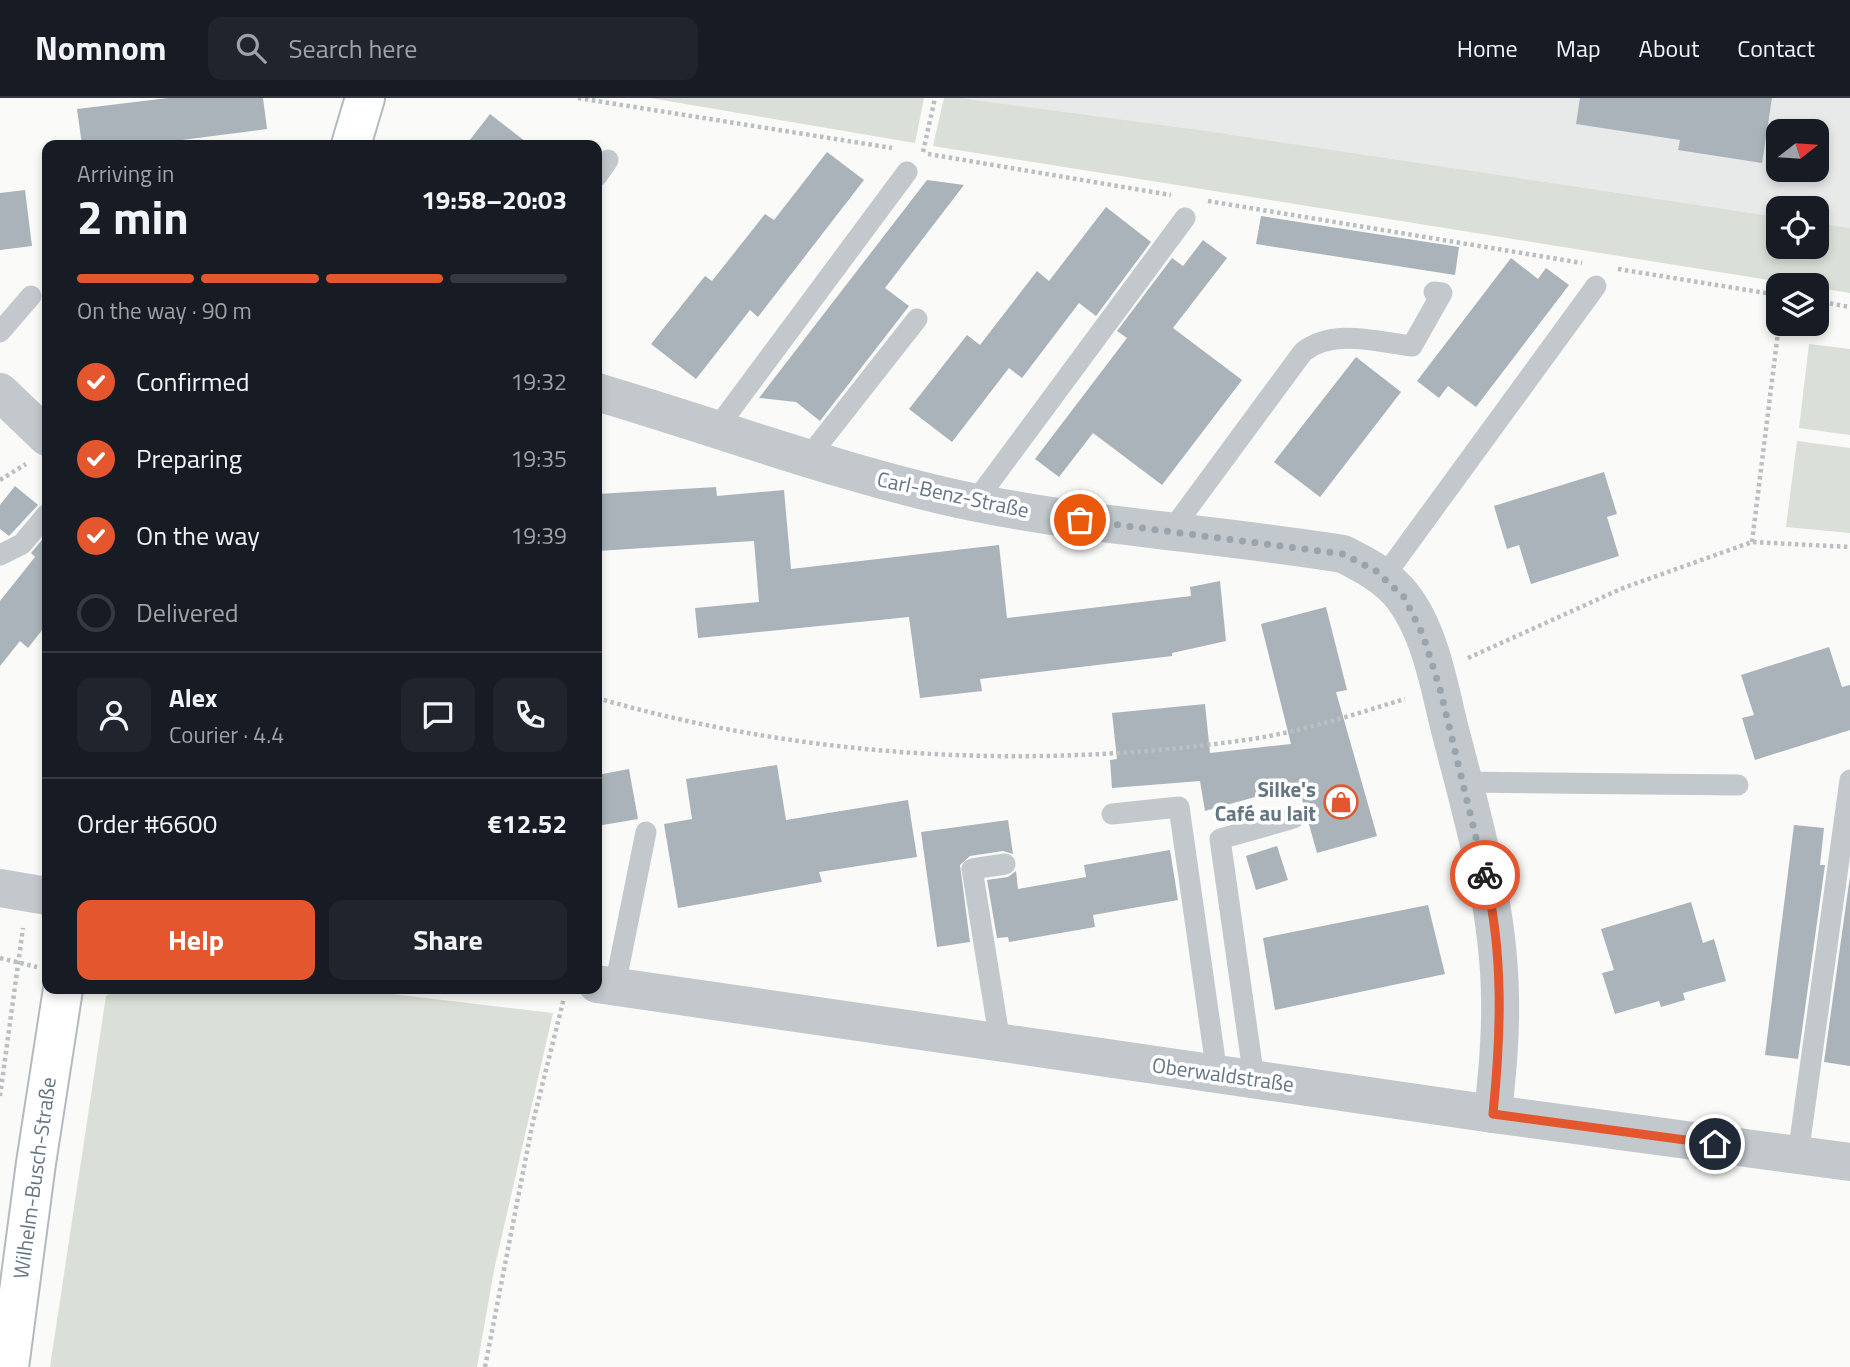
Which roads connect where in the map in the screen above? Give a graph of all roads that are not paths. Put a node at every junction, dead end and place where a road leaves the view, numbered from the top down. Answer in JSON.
{"nodes":[{"id":1,"x":365,"y":98,"type":"edge"},
{"id":2,"x":352,"y":140,"type":"edge"},
{"id":3,"x":907,"y":172,"type":"dead end"},
{"id":4,"x":1185,"y":218,"type":"dead end"},
{"id":5,"x":1596,"y":286,"type":"dead end"},
{"id":6,"x":1434,"y":292,"type":"dead end"},
{"id":7,"x":31,"y":296,"type":"dead end"},
{"id":8,"x":917,"y":319,"type":"dead end"},
{"id":9,"x":0,"y":332,"type":"edge"},
{"id":10,"x":0,"y":392,"type":"edge"},
{"id":11,"x":602,"y":394,"type":"edge"},
{"id":12,"x":717,"y":428,"type":"junction"},
{"id":13,"x":42,"y":432,"type":"edge"},
{"id":14,"x":807,"y":459,"type":"junction"},
{"id":15,"x":975,"y":502,"type":"junction"},
{"id":16,"x":42,"y":520,"type":"edge"},
{"id":17,"x":1171,"y":531,"type":"junction"},
{"id":18,"x":0,"y":555,"type":"edge"},
{"id":19,"x":1384,"y":578,"type":"junction"},
{"id":20,"x":1850,"y":780,"type":"edge"},
{"id":21,"x":1464,"y":782,"type":"junction"},
{"id":22,"x":1738,"y":785,"type":"dead end"},
{"id":23,"x":1112,"y":814,"type":"dead end"},
{"id":24,"x":1294,"y":818,"type":"dead end"},
{"id":25,"x":646,"y":832,"type":"dead end"},
{"id":26,"x":1006,"y":864,"type":"dead end"},
{"id":27,"x":606,"y":985,"type":"edge"},
{"id":28,"x":62,"y":994,"type":"edge"},
{"id":29,"x":1000,"y":1042,"type":"junction"},
{"id":30,"x":1217,"y":1074,"type":"junction"},
{"id":31,"x":1254,"y":1079,"type":"junction"},
{"id":32,"x":1493,"y":1114,"type":"junction"},
{"id":33,"x":1798,"y":1155,"type":"junction"},
{"id":34,"x":1850,"y":1162,"type":"edge"},
{"id":35,"x":9,"y":1367,"type":"edge"}],
"edges":[{"from":1,"to":2,"type":"main road"},
{"from":3,"to":12,"type":"lane"},
{"from":4,"to":15,"type":"lane"},
{"from":5,"to":19,"type":"lane"},
{"from":6,"to":17,"type":"lane"},
{"from":7,"to":9,"type":"lane"},
{"from":8,"to":14,"type":"lane"},
{"from":10,"to":13,"type":"street"},
{"from":11,"to":12,"type":"street","name":"Carl-Benz-Straße"},
{"from":12,"to":14,"type":"street","name":"Carl-Benz-Straße"},
{"from":14,"to":15,"type":"street","name":"Carl-Benz-Straße"},
{"from":15,"to":17,"type":"street","name":"Carl-Benz-Straße"},
{"from":16,"to":18,"type":"lane"},
{"from":17,"to":19,"type":"street","name":"Carl-Benz-Straße"},
{"from":19,"to":21,"type":"street","name":"Carl-Benz-Straße"},
{"from":20,"to":33,"type":"lane"},
{"from":21,"to":22,"type":"lane"},
{"from":21,"to":32,"type":"street","name":"Carl-Benz-Straße"},
{"from":23,"to":30,"type":"lane"},
{"from":24,"to":31,"type":"lane"},
{"from":25,"to":27,"type":"lane"},
{"from":26,"to":29,"type":"lane"},
{"from":27,"to":29,"type":"street","name":"Oberwaldstraße"},
{"from":28,"to":35,"type":"main road","name":"Wilhelm-Busch-Straße"},
{"from":29,"to":30,"type":"street","name":"Oberwaldstraße"},
{"from":30,"to":31,"type":"street","name":"Oberwaldstraße"},
{"from":31,"to":32,"type":"street","name":"Oberwaldstraße"},
{"from":32,"to":33,"type":"street","name":"Oberwaldstraße"},
{"from":33,"to":34,"type":"street","name":"Oberwaldstraße"}]}
